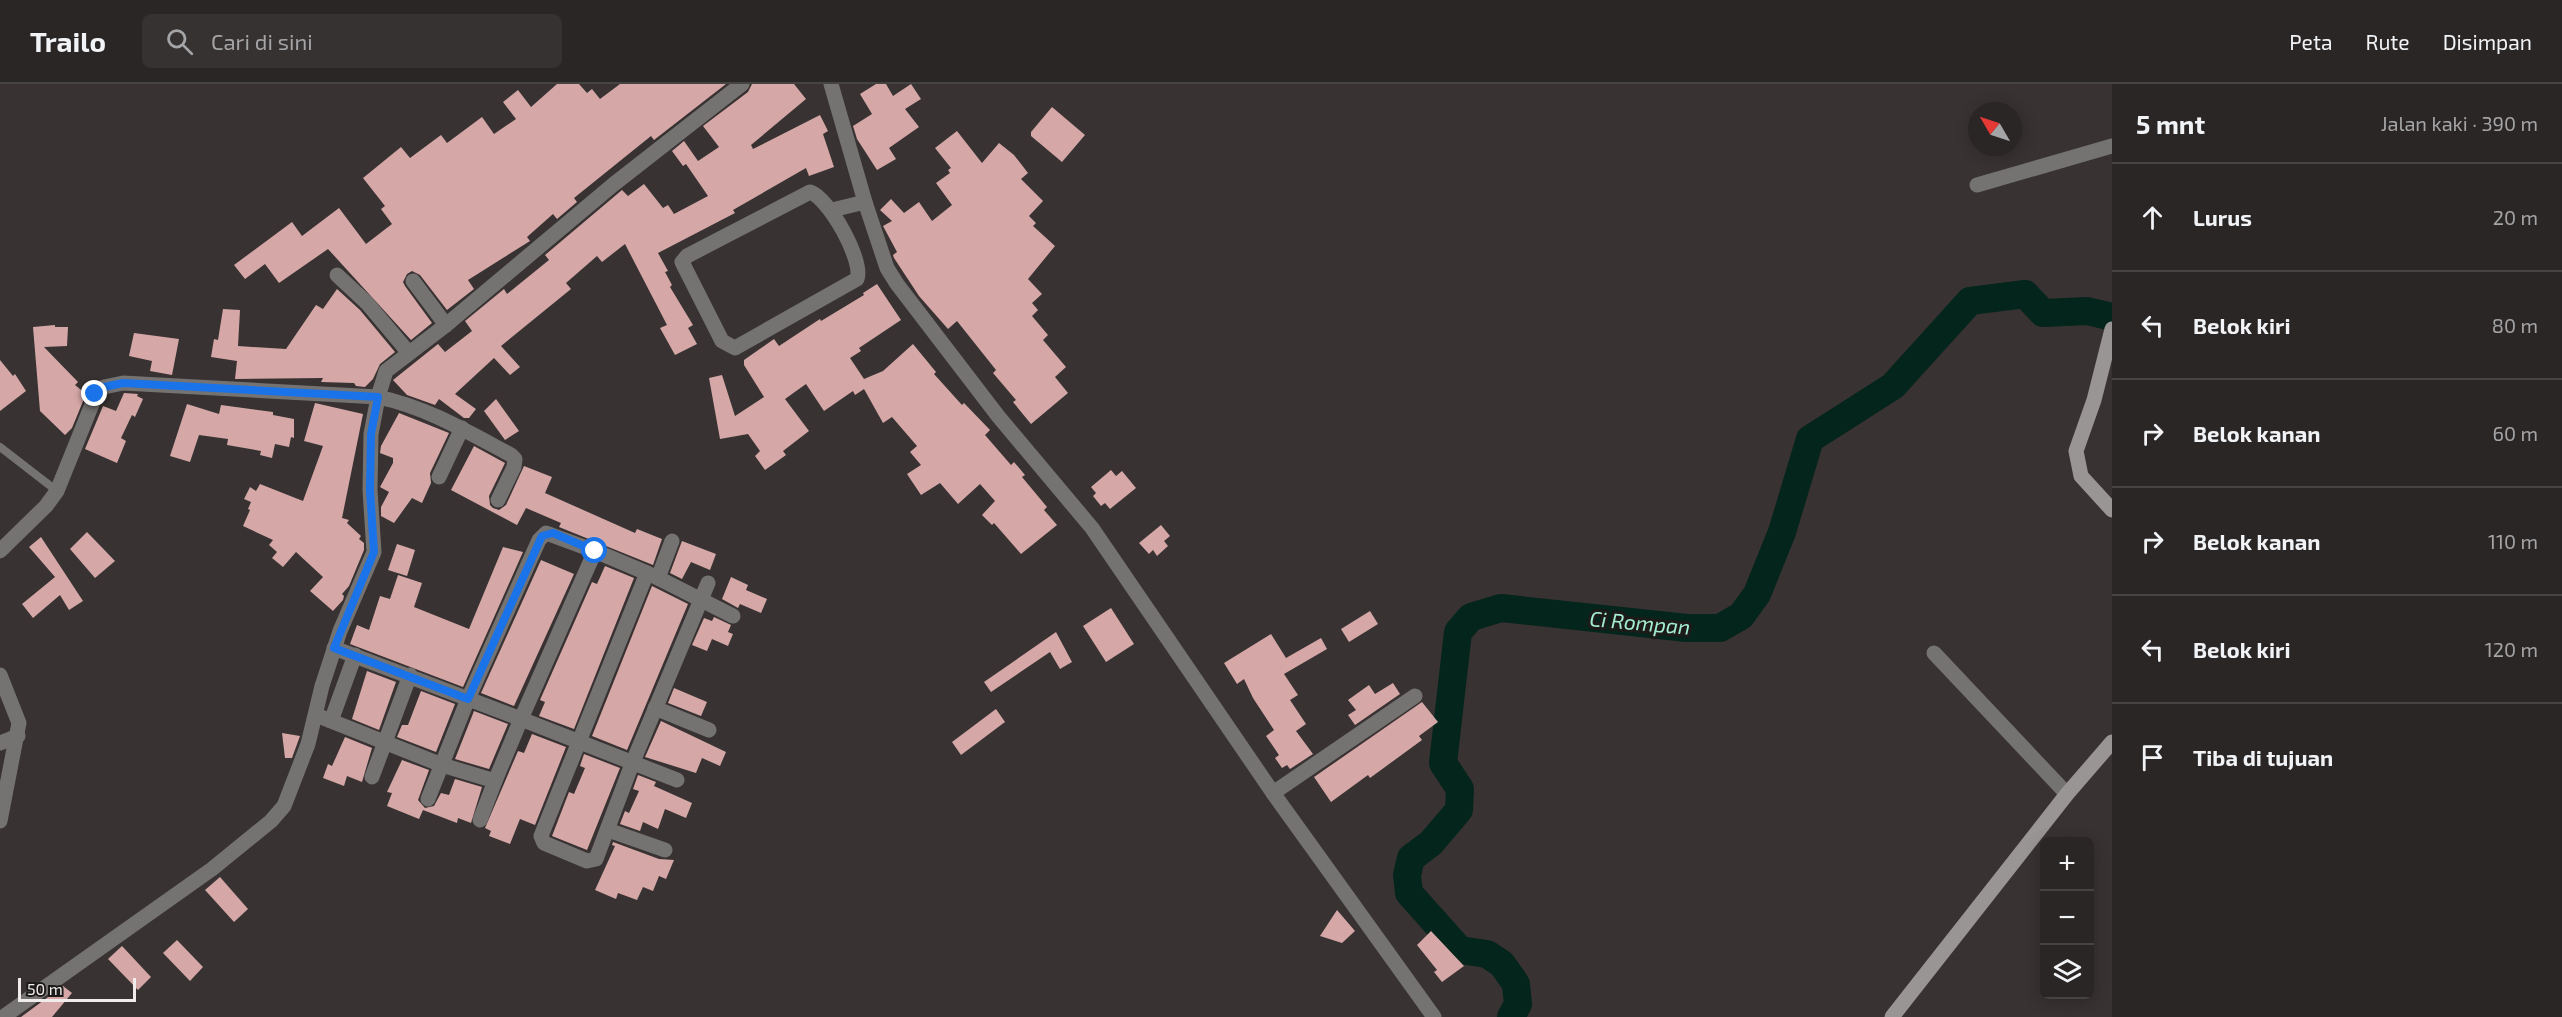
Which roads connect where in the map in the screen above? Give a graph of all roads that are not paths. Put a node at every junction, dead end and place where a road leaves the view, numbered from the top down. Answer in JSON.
{"nodes":[{"id":1,"x":742,"y":84,"type":"edge"},
{"id":2,"x":835,"y":86,"type":"edge"},
{"id":3,"x":2112,"y":146,"type":"edge"},
{"id":4,"x":1977,"y":185,"type":"dead end"},
{"id":5,"x":865,"y":202,"type":"junction"},
{"id":6,"x":832,"y":210,"type":"junction"},
{"id":7,"x":337,"y":275,"type":"dead end"},
{"id":8,"x":413,"y":281,"type":"dead end"},
{"id":9,"x":446,"y":325,"type":"junction"},
{"id":10,"x":2112,"y":329,"type":"edge"},
{"id":11,"x":409,"y":353,"type":"junction"},
{"id":12,"x":378,"y":397,"type":"junction"},
{"id":13,"x":462,"y":428,"type":"junction"},
{"id":14,"x":0,"y":447,"type":"edge"},
{"id":15,"x":439,"y":477,"type":"dead end"},
{"id":16,"x":57,"y":490,"type":"junction"},
{"id":17,"x":498,"y":500,"type":"dead end"},
{"id":18,"x":2112,"y":510,"type":"edge"},
{"id":19,"x":672,"y":542,"type":"dead end"},
{"id":20,"x":0,"y":551,"type":"edge"},
{"id":21,"x":595,"y":551,"type":"junction"},
{"id":22,"x":652,"y":576,"type":"junction"},
{"id":23,"x":708,"y":583,"type":"dead end"},
{"id":24,"x":700,"y":600,"type":"junction"},
{"id":25,"x":734,"y":616,"type":"dead end"},
{"id":26,"x":334,"y":648,"type":"junction"},
{"id":27,"x":1934,"y":653,"type":"dead end"},
{"id":28,"x":355,"y":655,"type":"junction"},
{"id":29,"x":0,"y":675,"type":"edge"},
{"id":30,"x":410,"y":675,"type":"junction"},
{"id":31,"x":1415,"y":696,"type":"dead end"},
{"id":32,"x":468,"y":699,"type":"junction"},
{"id":33,"x":655,"y":708,"type":"junction"},
{"id":34,"x":316,"y":715,"type":"junction"},
{"id":35,"x":521,"y":719,"type":"junction"},
{"id":36,"x":331,"y":721,"type":"junction"},
{"id":37,"x":709,"y":730,"type":"dead end"},
{"id":38,"x":18,"y":736,"type":"junction"},
{"id":39,"x":2112,"y":742,"type":"edge"},
{"id":40,"x":0,"y":743,"type":"edge"},
{"id":41,"x":578,"y":743,"type":"junction"},
{"id":42,"x":384,"y":744,"type":"junction"},
{"id":43,"x":632,"y":764,"type":"junction"},
{"id":44,"x":442,"y":765,"type":"junction"},
{"id":45,"x":372,"y":777,"type":"dead end"},
{"id":46,"x":677,"y":780,"type":"dead end"},
{"id":47,"x":495,"y":781,"type":"junction"},
{"id":48,"x":1273,"y":793,"type":"junction"},
{"id":49,"x":2067,"y":794,"type":"junction"},
{"id":50,"x":428,"y":800,"type":"dead end"},
{"id":51,"x":480,"y":820,"type":"dead end"},
{"id":52,"x":0,"y":821,"type":"edge"},
{"id":53,"x":608,"y":830,"type":"junction"},
{"id":54,"x":665,"y":850,"type":"dead end"},
{"id":55,"x":1899,"y":1015,"type":"edge"},
{"id":56,"x":3,"y":1017,"type":"edge"},
{"id":57,"x":1434,"y":1017,"type":"edge"}],
"edges":[{"from":1,"to":9,"type":"street"},
{"from":2,"to":5,"type":"street"},
{"from":3,"to":4,"type":"street"},
{"from":5,"to":6,"type":"street"},
{"from":5,"to":48,"type":"street"},
{"from":6,"to":6,"type":"street"},
{"from":7,"to":11,"type":"street"},
{"from":8,"to":9,"type":"street"},
{"from":9,"to":11,"type":"street"},
{"from":10,"to":18,"type":"street"},
{"from":11,"to":12,"type":"street"},
{"from":12,"to":13,"type":"street"},
{"from":12,"to":16,"type":"street"},
{"from":12,"to":26,"type":"street"},
{"from":13,"to":15,"type":"street"},
{"from":13,"to":17,"type":"street"},
{"from":14,"to":16,"type":"lane"},
{"from":16,"to":20,"type":"street"},
{"from":19,"to":22,"type":"street"},
{"from":21,"to":22,"type":"street"},
{"from":21,"to":32,"type":"street"},
{"from":21,"to":35,"type":"street"},
{"from":22,"to":24,"type":"street"},
{"from":22,"to":41,"type":"street"},
{"from":23,"to":24,"type":"street"},
{"from":24,"to":25,"type":"street"},
{"from":24,"to":33,"type":"street"},
{"from":26,"to":28,"type":"street"},
{"from":26,"to":34,"type":"street"},
{"from":27,"to":49,"type":"street"},
{"from":28,"to":30,"type":"street"},
{"from":28,"to":36,"type":"street"},
{"from":29,"to":38,"type":"street"},
{"from":30,"to":32,"type":"street"},
{"from":30,"to":42,"type":"street"},
{"from":31,"to":48,"type":"street"},
{"from":32,"to":35,"type":"street"},
{"from":32,"to":44,"type":"street"},
{"from":33,"to":37,"type":"street"},
{"from":33,"to":43,"type":"street"},
{"from":34,"to":36,"type":"street"},
{"from":34,"to":56,"type":"street"},
{"from":35,"to":41,"type":"street"},
{"from":35,"to":47,"type":"street"},
{"from":36,"to":42,"type":"street"},
{"from":38,"to":40,"type":"street"},
{"from":38,"to":52,"type":"street"},
{"from":39,"to":49,"type":"street"},
{"from":41,"to":43,"type":"street"},
{"from":41,"to":53,"type":"street"},
{"from":42,"to":44,"type":"street"},
{"from":42,"to":45,"type":"street"},
{"from":43,"to":46,"type":"street"},
{"from":43,"to":53,"type":"street"},
{"from":44,"to":47,"type":"street"},
{"from":44,"to":50,"type":"street"},
{"from":47,"to":51,"type":"street"},
{"from":48,"to":57,"type":"street"},
{"from":49,"to":55,"type":"street"},
{"from":53,"to":54,"type":"street"}]}
